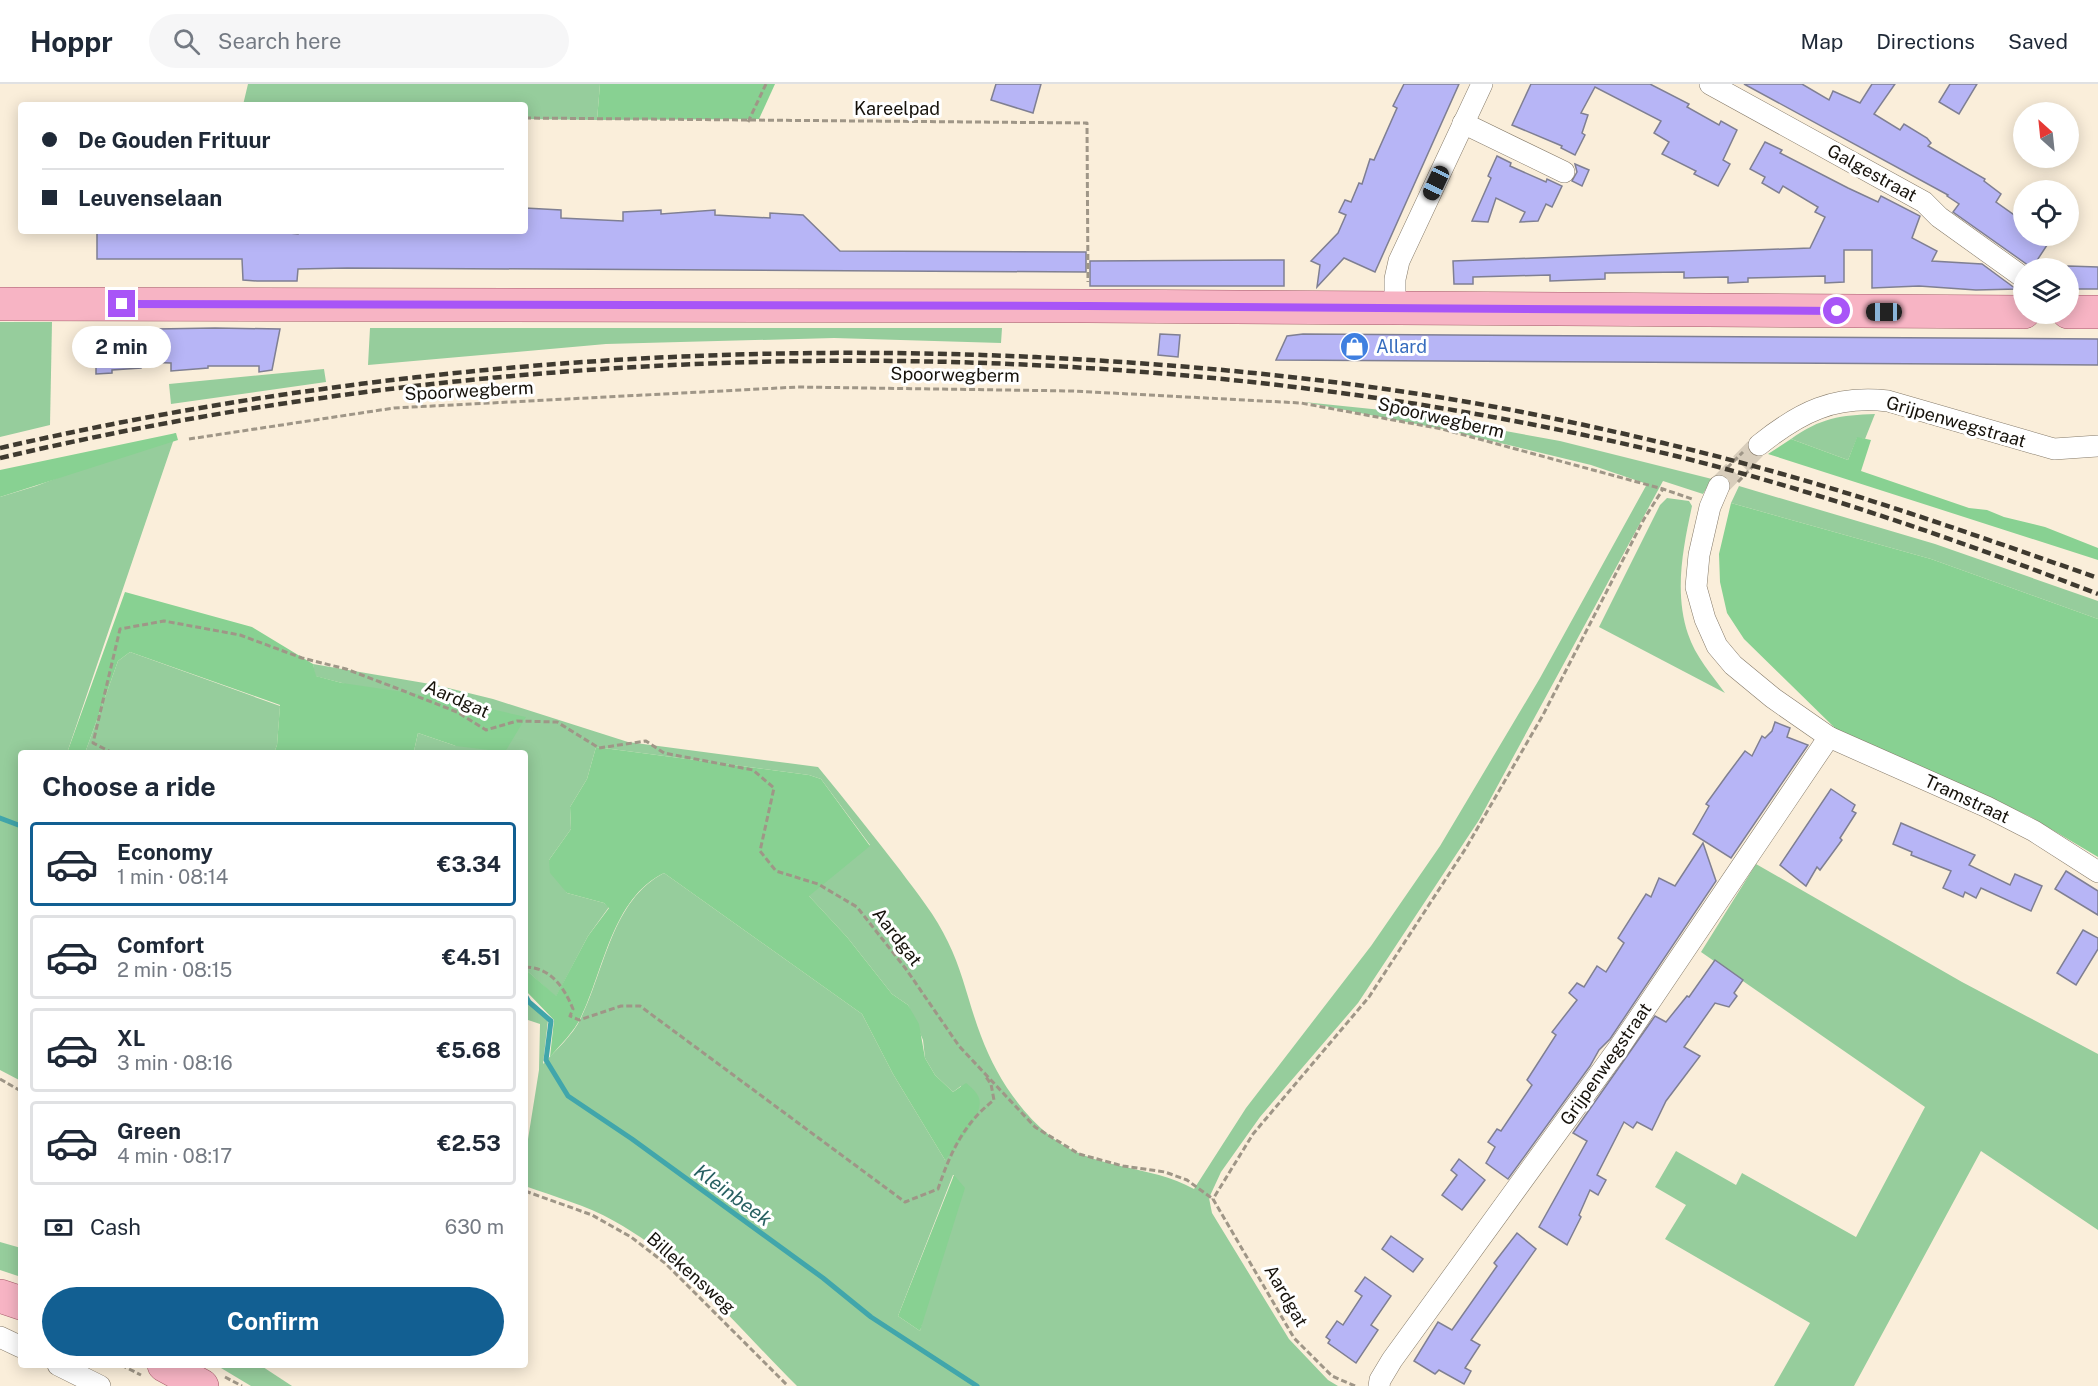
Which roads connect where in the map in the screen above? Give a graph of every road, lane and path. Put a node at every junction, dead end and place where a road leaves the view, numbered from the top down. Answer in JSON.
{"nodes":[{"id":1,"x":766,"y":84,"type":"edge"},
{"id":2,"x":1482,"y":84,"type":"edge"},
{"id":3,"x":1710,"y":84,"type":"edge"},
{"id":4,"x":528,"y":118,"type":"edge"},
{"id":5,"x":748,"y":122,"type":"junction"},
{"id":6,"x":1463,"y":123,"type":"junction"},
{"id":7,"x":1564,"y":172,"type":"dead end"},
{"id":8,"x":2013,"y":271,"type":"edge"},
{"id":9,"x":0,"y":304,"type":"edge"},
{"id":10,"x":1088,"y":306,"type":"junction"},
{"id":11,"x":1395,"y":309,"type":"junction"},
{"id":12,"x":2013,"y":312,"type":"edge"},
{"id":13,"x":2079,"y":312,"type":"edge"},
{"id":14,"x":2098,"y":312,"type":"edge"},
{"id":15,"x":189,"y":439,"type":"dead end"},
{"id":16,"x":2098,"y":446,"type":"edge"},
{"id":17,"x":1755,"y":451,"type":"junction"},
{"id":18,"x":1726,"y":481,"type":"junction"},
{"id":19,"x":1663,"y":489,"type":"junction"},
{"id":20,"x":1710,"y":507,"type":"junction"},
{"id":21,"x":1830,"y":737,"type":"junction"},
{"id":22,"x":107,"y":750,"type":"edge"},
{"id":23,"x":2098,"y":872,"type":"edge"},
{"id":24,"x":528,"y":967,"type":"edge"},
{"id":25,"x":986,"y":1075,"type":"junction"},
{"id":26,"x":0,"y":1079,"type":"edge"},
{"id":27,"x":18,"y":1089,"type":"edge"},
{"id":28,"x":528,"y":1192,"type":"edge"},
{"id":29,"x":1213,"y":1199,"type":"junction"},
{"id":30,"x":0,"y":1296,"type":"edge"},
{"id":31,"x":18,"y":1302,"type":"edge"},
{"id":32,"x":0,"y":1337,"type":"edge"},
{"id":33,"x":18,"y":1346,"type":"edge"},
{"id":34,"x":63,"y":1368,"type":"edge"},
{"id":35,"x":169,"y":1368,"type":"edge"},
{"id":36,"x":100,"y":1386,"type":"edge"},
{"id":37,"x":202,"y":1386,"type":"edge"},
{"id":38,"x":788,"y":1386,"type":"edge"},
{"id":39,"x":1355,"y":1386,"type":"edge"},
{"id":40,"x":1379,"y":1386,"type":"edge"}],
"edges":[{"from":1,"to":5,"type":"path"},
{"from":2,"to":6,"type":"street"},
{"from":3,"to":8,"type":"street","name":"Galgestraat"},
{"from":4,"to":5,"type":"path","name":"Kareelpad"},
{"from":5,"to":10,"type":"path","name":"Kareelpad"},
{"from":6,"to":7,"type":"street"},
{"from":6,"to":11,"type":"street"},
{"from":9,"to":10,"type":"main road"},
{"from":10,"to":11,"type":"main road"},
{"from":11,"to":12,"type":"main road"},
{"from":13,"to":14,"type":"main road"},
{"from":15,"to":19,"type":"path","name":"Spoorwegberm"},
{"from":16,"to":17,"type":"street","name":"Grijpenwegstraat"},
{"from":17,"to":18,"type":"path"},
{"from":17,"to":18,"type":"path"},
{"from":18,"to":20,"type":"street"},
{"from":19,"to":20,"type":"path","name":"Spoorwegberm"},
{"from":19,"to":29,"type":"path"},
{"from":20,"to":21,"type":"street"},
{"from":21,"to":23,"type":"street","name":"Tramstraat"},
{"from":21,"to":40,"type":"street","name":"Grijpenwegstraat"},
{"from":22,"to":25,"type":"path","name":"Aardgat"},
{"from":24,"to":25,"type":"path"},
{"from":25,"to":29,"type":"path","name":"Aardgat"},
{"from":26,"to":27,"type":"path"},
{"from":28,"to":38,"type":"path","name":"Billekensweg"},
{"from":29,"to":39,"type":"path","name":"Aardgat"},
{"from":30,"to":31,"type":"main road"},
{"from":32,"to":33,"type":"street"},
{"from":34,"to":36,"type":"street"},
{"from":35,"to":37,"type":"main road"}]}
